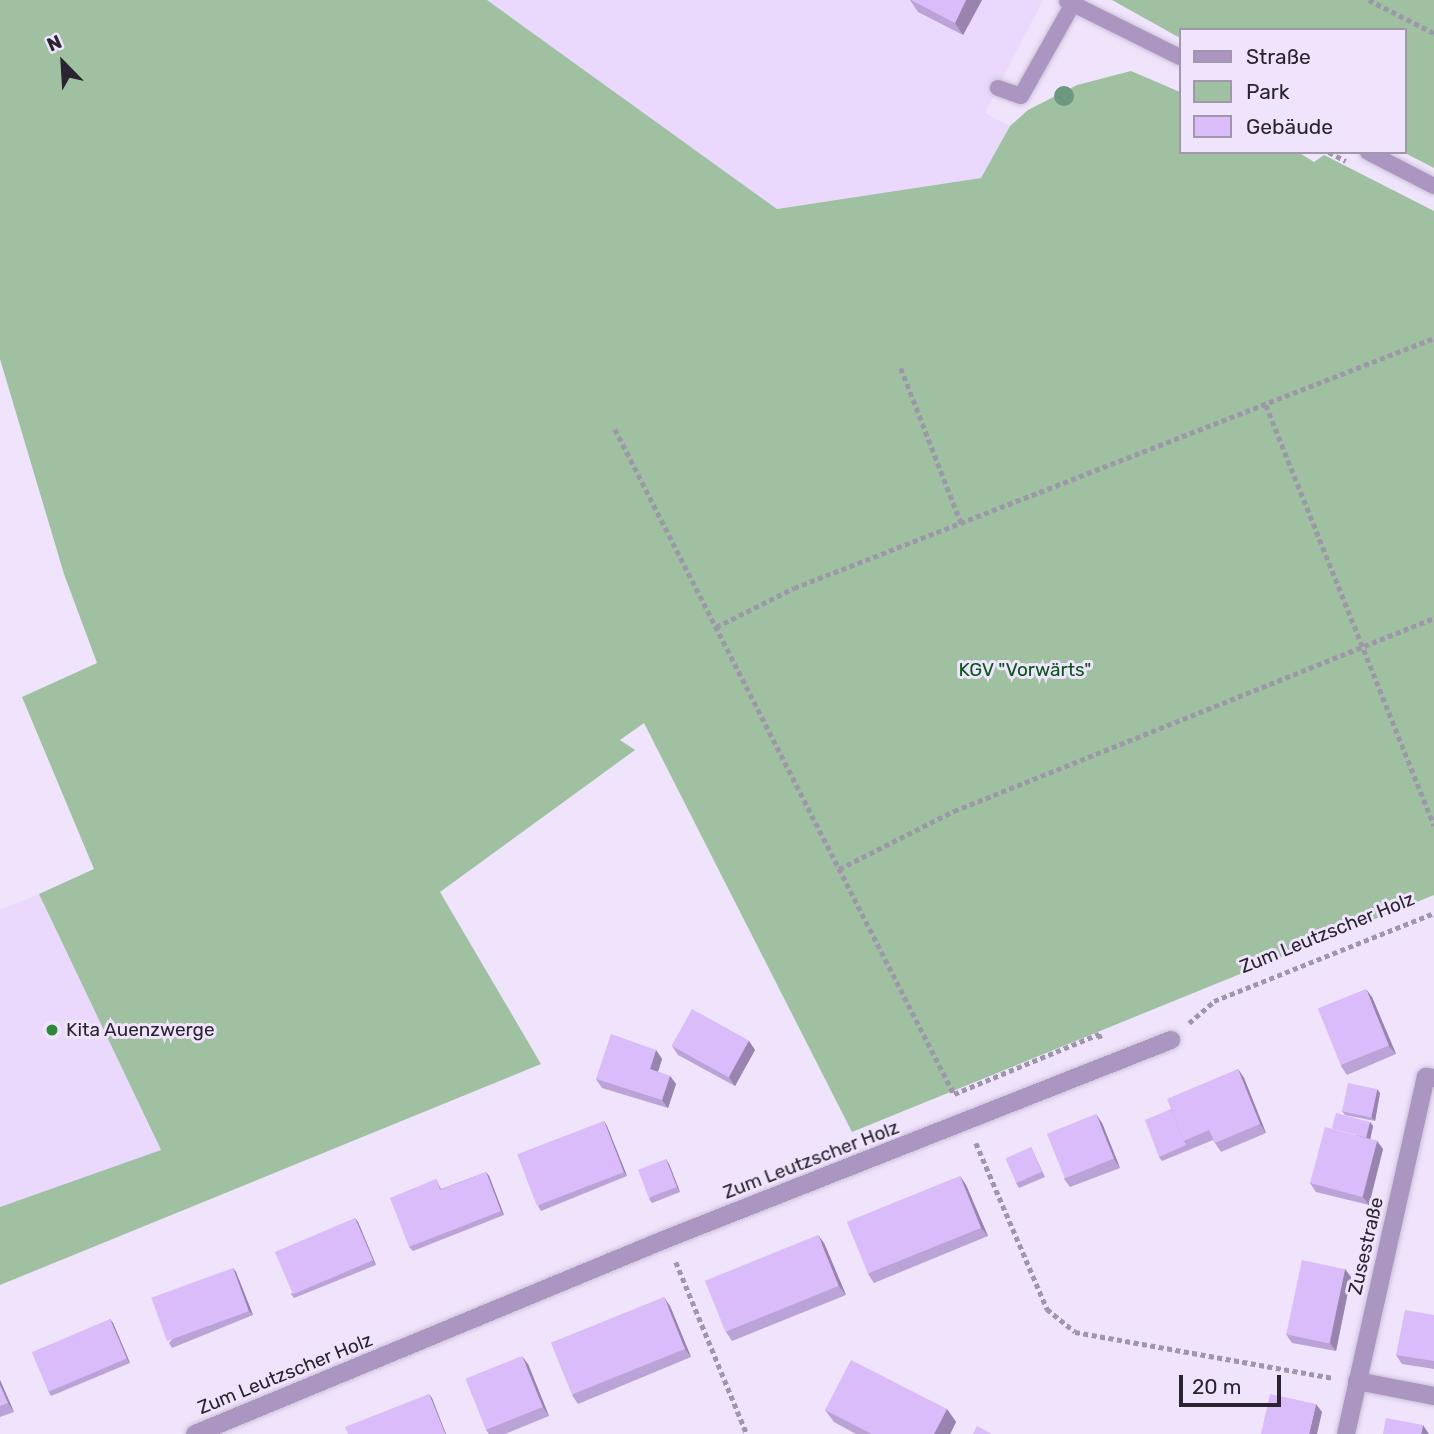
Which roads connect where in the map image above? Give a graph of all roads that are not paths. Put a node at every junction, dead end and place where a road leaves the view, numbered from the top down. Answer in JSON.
{"nodes":[{"id":1,"x":1071,"y":1,"type":"edge"},
{"id":2,"x":1178,"y":56,"type":"edge"},
{"id":3,"x":998,"y":88,"type":"dead end"},
{"id":4,"x":1372,"y":154,"type":"edge"},
{"id":5,"x":1434,"y":186,"type":"edge"},
{"id":6,"x":1171,"y":1040,"type":"road end"},
{"id":7,"x":1434,"y":1078,"type":"edge"},
{"id":8,"x":1357,"y":1381,"type":"junction"},
{"id":9,"x":1434,"y":1396,"type":"edge"},
{"id":10,"x":195,"y":1434,"type":"edge"},
{"id":11,"x":1346,"y":1434,"type":"edge"}],
"edges":[{"from":1,"to":2,"type":"lane"},
{"from":1,"to":3,"type":"lane"},
{"from":4,"to":5,"type":"lane"},
{"from":6,"to":10,"type":"street","name":"Zum Leutzscher Holz"},
{"from":7,"to":8,"type":"street","name":"Zusestraße"},
{"from":8,"to":9,"type":"street"},
{"from":8,"to":11,"type":"street","name":"Zusestraße"}]}
